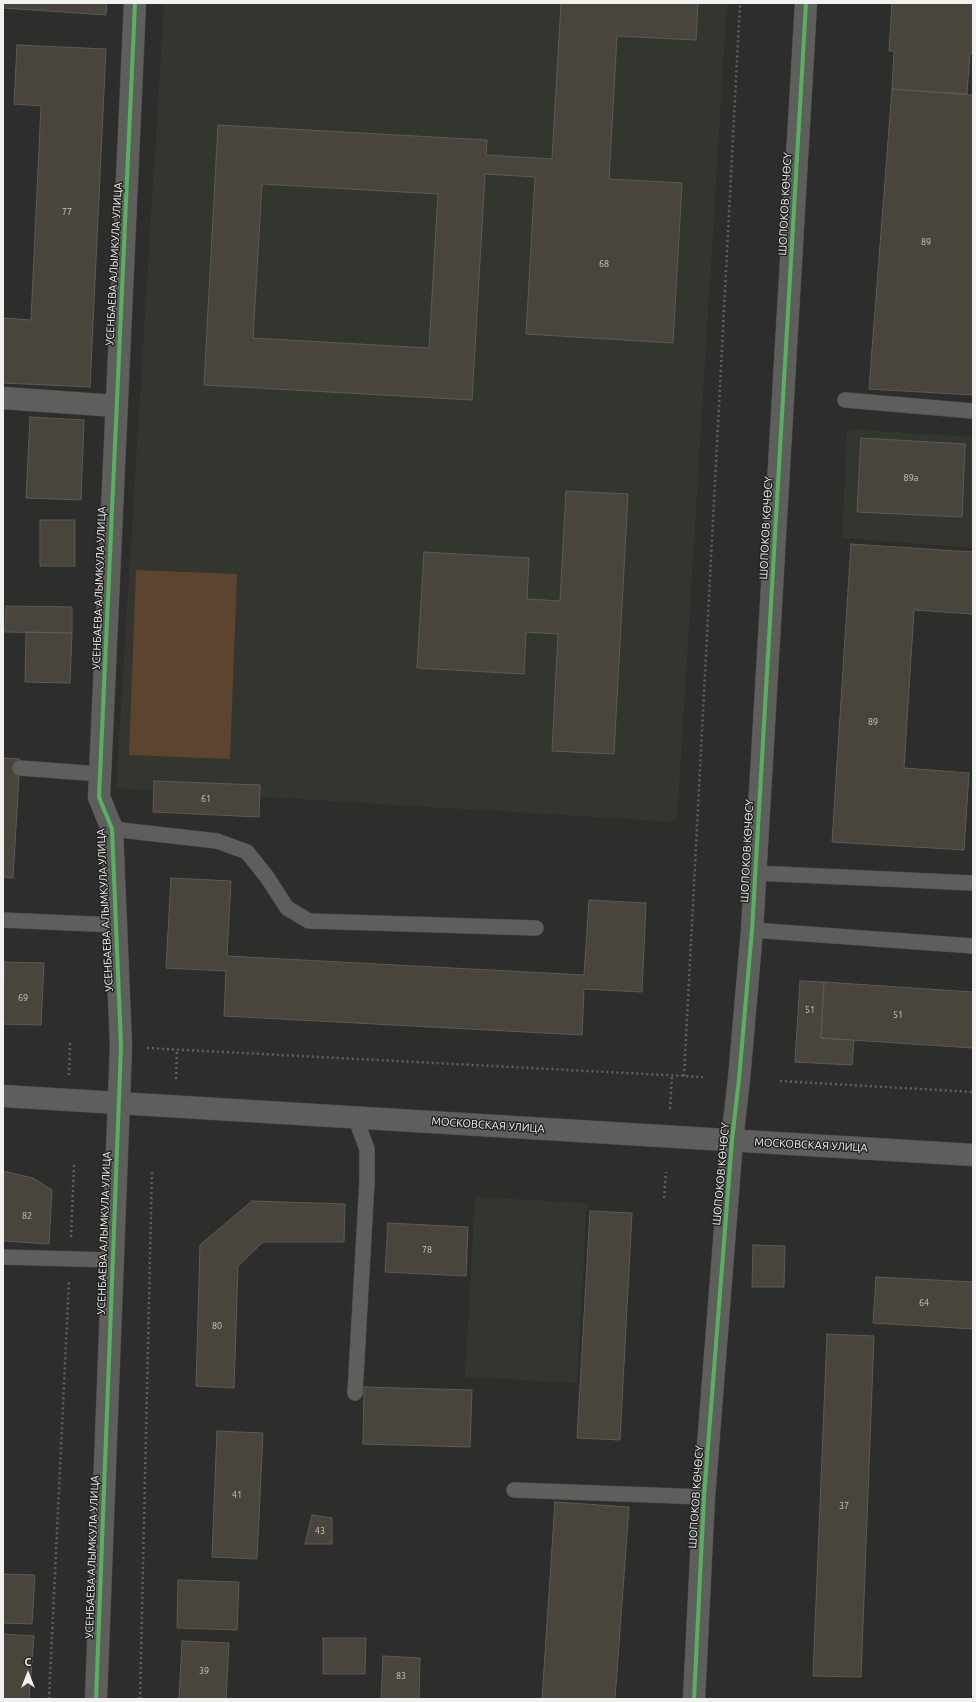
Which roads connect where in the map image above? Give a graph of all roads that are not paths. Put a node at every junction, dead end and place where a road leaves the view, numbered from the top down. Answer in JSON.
{"nodes":[{"id":1,"x":135,"y":3,"type":"edge"},
{"id":2,"x":806,"y":3,"type":"edge"},
{"id":3,"x":3,"y":398,"type":"edge"},
{"id":4,"x":845,"y":400,"type":"dead end"},
{"id":5,"x":116,"y":406,"type":"junction"},
{"id":6,"x":973,"y":411,"type":"edge"},
{"id":7,"x":20,"y":768,"type":"dead end"},
{"id":8,"x":100,"y":774,"type":"junction"},
{"id":9,"x":112,"y":829,"type":"junction"},
{"id":10,"x":755,"y":873,"type":"junction"},
{"id":11,"x":973,"y":883,"type":"edge"},
{"id":12,"x":3,"y":920,"type":"edge"},
{"id":13,"x":115,"y":925,"type":"junction"},
{"id":14,"x":536,"y":928,"type":"dead end"},
{"id":15,"x":752,"y":930,"type":"junction"},
{"id":16,"x":973,"y":946,"type":"edge"},
{"id":17,"x":3,"y":1096,"type":"edge"},
{"id":18,"x":118,"y":1103,"type":"junction"},
{"id":19,"x":355,"y":1117,"type":"junction"},
{"id":20,"x":732,"y":1140,"type":"junction"},
{"id":21,"x":973,"y":1155,"type":"edge"},
{"id":22,"x":3,"y":1257,"type":"edge"},
{"id":23,"x":112,"y":1260,"type":"junction"},
{"id":24,"x":355,"y":1394,"type":"dead end"},
{"id":25,"x":514,"y":1490,"type":"dead end"},
{"id":26,"x":704,"y":1497,"type":"junction"},
{"id":27,"x":96,"y":1699,"type":"edge"},
{"id":28,"x":694,"y":1699,"type":"edge"}],
"edges":[{"from":1,"to":5,"type":"street","name":"УСЕНБАЕВА АЛЫМКУЛА УЛИЦА"},
{"from":2,"to":10,"type":"street","name":"ШОПОКОВ КӨЧӨСҮ"},
{"from":3,"to":5,"type":"street"},
{"from":4,"to":6,"type":"lane"},
{"from":5,"to":8,"type":"street","name":"УСЕНБАЕВА АЛЫМКУЛА УЛИЦА"},
{"from":7,"to":8,"type":"lane"},
{"from":8,"to":9,"type":"street","name":"УСЕНБАЕВА АЛЫМКУЛА УЛИЦА"},
{"from":9,"to":13,"type":"street","name":"УСЕНБАЕВА АЛЫМКУЛА УЛИЦА"},
{"from":9,"to":14,"type":"lane"},
{"from":10,"to":11,"type":"lane"},
{"from":10,"to":15,"type":"street","name":"ШОПОКОВ КӨЧӨСҮ"},
{"from":12,"to":13,"type":"lane"},
{"from":13,"to":18,"type":"street","name":"УСЕНБАЕВА АЛЫМКУЛА УЛИЦА"},
{"from":15,"to":16,"type":"lane"},
{"from":15,"to":20,"type":"street","name":"ШОПОКОВ КӨЧӨСҮ"},
{"from":17,"to":18,"type":"street","name":"МОСКОВСКАЯ УЛИЦА"},
{"from":18,"to":19,"type":"street","name":"МОСКОВСКАЯ УЛИЦА"},
{"from":18,"to":23,"type":"street","name":"УСЕНБАЕВА АЛЫМКУЛА УЛИЦА"},
{"from":19,"to":20,"type":"street","name":"МОСКОВСКАЯ УЛИЦА"},
{"from":19,"to":24,"type":"lane"},
{"from":20,"to":21,"type":"street","name":"МОСКОВСКАЯ УЛИЦА"},
{"from":20,"to":26,"type":"street","name":"ШОПОКОВ КӨЧӨСҮ"},
{"from":22,"to":23,"type":"lane"},
{"from":23,"to":27,"type":"street","name":"УСЕНБАЕВА АЛЫМКУЛА УЛИЦА"},
{"from":25,"to":26,"type":"lane"},
{"from":26,"to":28,"type":"street","name":"ШОПОКОВ КӨЧӨСҮ"}]}
